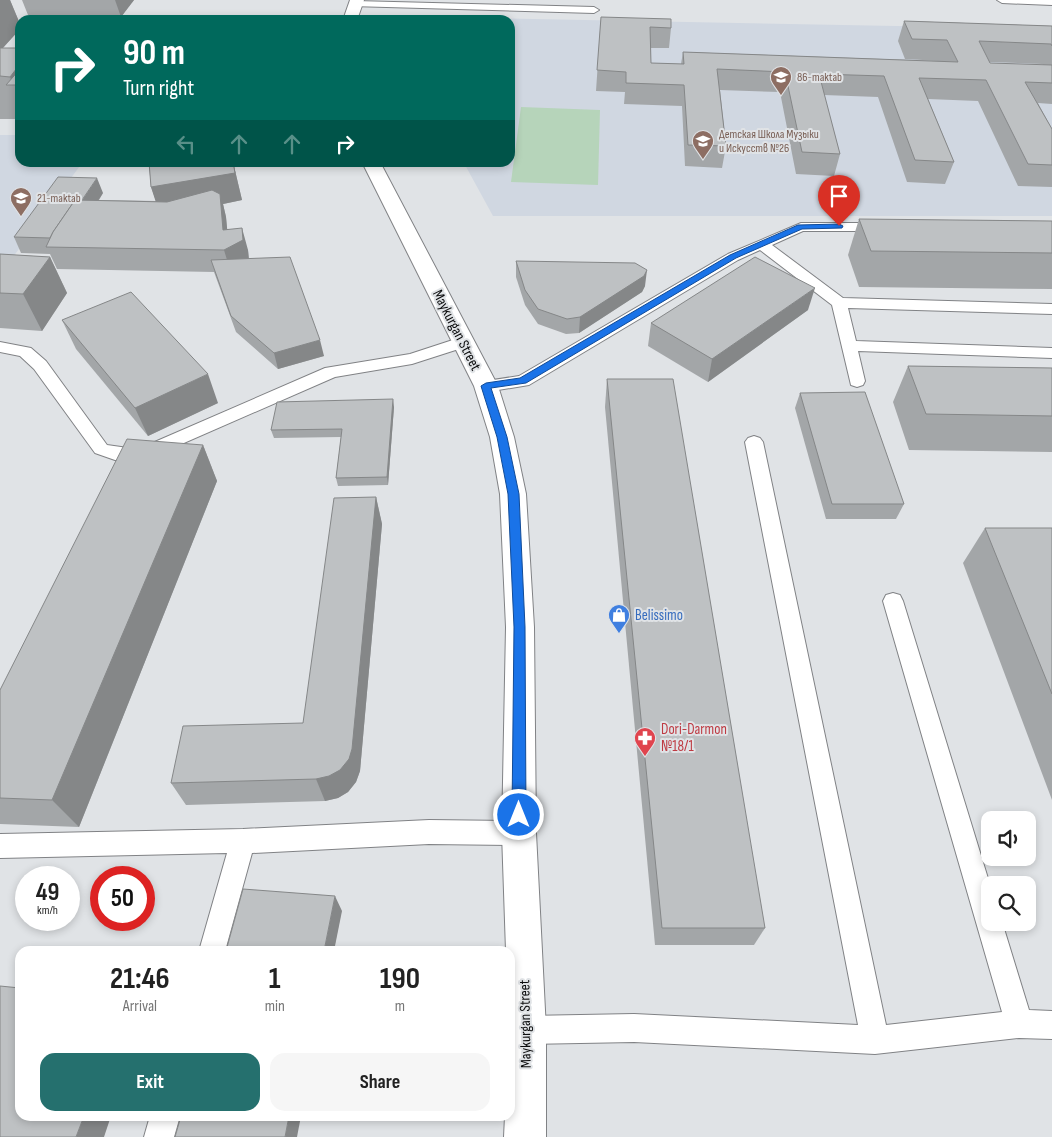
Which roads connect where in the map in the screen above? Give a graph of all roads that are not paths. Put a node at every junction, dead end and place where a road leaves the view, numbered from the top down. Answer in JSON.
{"nodes":[{"id":1,"x":1002,"y":0,"type":"edge"},
{"id":2,"x":356,"y":2,"type":"edge"},
{"id":3,"x":1052,"y":2,"type":"edge"},
{"id":4,"x":594,"y":10,"type":"dead end"},
{"id":5,"x":352,"y":15,"type":"edge"},
{"id":6,"x":374,"y":167,"type":"edge"},
{"id":7,"x":897,"y":226,"type":"edge"},
{"id":8,"x":761,"y":244,"type":"junction"},
{"id":9,"x":839,"y":303,"type":"junction"},
{"id":10,"x":1052,"y":309,"type":"edge"},
{"id":11,"x":462,"y":342,"type":"junction"},
{"id":12,"x":849,"y":346,"type":"junction"},
{"id":13,"x":0,"y":347,"type":"edge"},
{"id":14,"x":1052,"y":353,"type":"edge"},
{"id":15,"x":857,"y":381,"type":"dead end"},
{"id":16,"x":486,"y":386,"type":"junction"},
{"id":17,"x":754,"y":442,"type":"dead end"},
{"id":18,"x":893,"y":601,"type":"dead end"},
{"id":19,"x":519,"y":834,"type":"junction"},
{"id":20,"x":243,"y":841,"type":"junction"},
{"id":21,"x":0,"y":846,"type":"edge"},
{"id":22,"x":213,"y":946,"type":"edge"},
{"id":23,"x":1019,"y":1024,"type":"junction"},
{"id":24,"x":1052,"y":1025,"type":"edge"},
{"id":25,"x":527,"y":1030,"type":"junction"},
{"id":26,"x":875,"y":1040,"type":"junction"},
{"id":27,"x":164,"y":1121,"type":"edge"},
{"id":28,"x":159,"y":1137,"type":"edge"},
{"id":29,"x":525,"y":1137,"type":"edge"}],
"edges":[{"from":1,"to":3,"type":"lane"},
{"from":2,"to":4,"type":"lane"},
{"from":2,"to":5,"type":"main road"},
{"from":6,"to":11,"type":"main road","name":"Maykurgan Street"},
{"from":7,"to":8,"type":"lane"},
{"from":8,"to":9,"type":"lane"},
{"from":8,"to":16,"type":"lane"},
{"from":9,"to":10,"type":"lane"},
{"from":9,"to":12,"type":"lane"},
{"from":11,"to":13,"type":"lane"},
{"from":11,"to":16,"type":"main road","name":"Maykurgan Street"},
{"from":12,"to":14,"type":"lane"},
{"from":12,"to":15,"type":"lane"},
{"from":16,"to":19,"type":"main road","name":"Maykurgan Street"},
{"from":17,"to":26,"type":"lane"},
{"from":18,"to":23,"type":"lane"},
{"from":19,"to":20,"type":"lane"},
{"from":19,"to":25,"type":"main road","name":"Maykurgan Street"},
{"from":20,"to":21,"type":"lane"},
{"from":20,"to":22,"type":"lane"},
{"from":23,"to":24,"type":"lane"},
{"from":23,"to":26,"type":"lane"},
{"from":25,"to":26,"type":"lane"},
{"from":25,"to":29,"type":"main road","name":"Maykurgan Street"},
{"from":27,"to":28,"type":"lane"}]}
